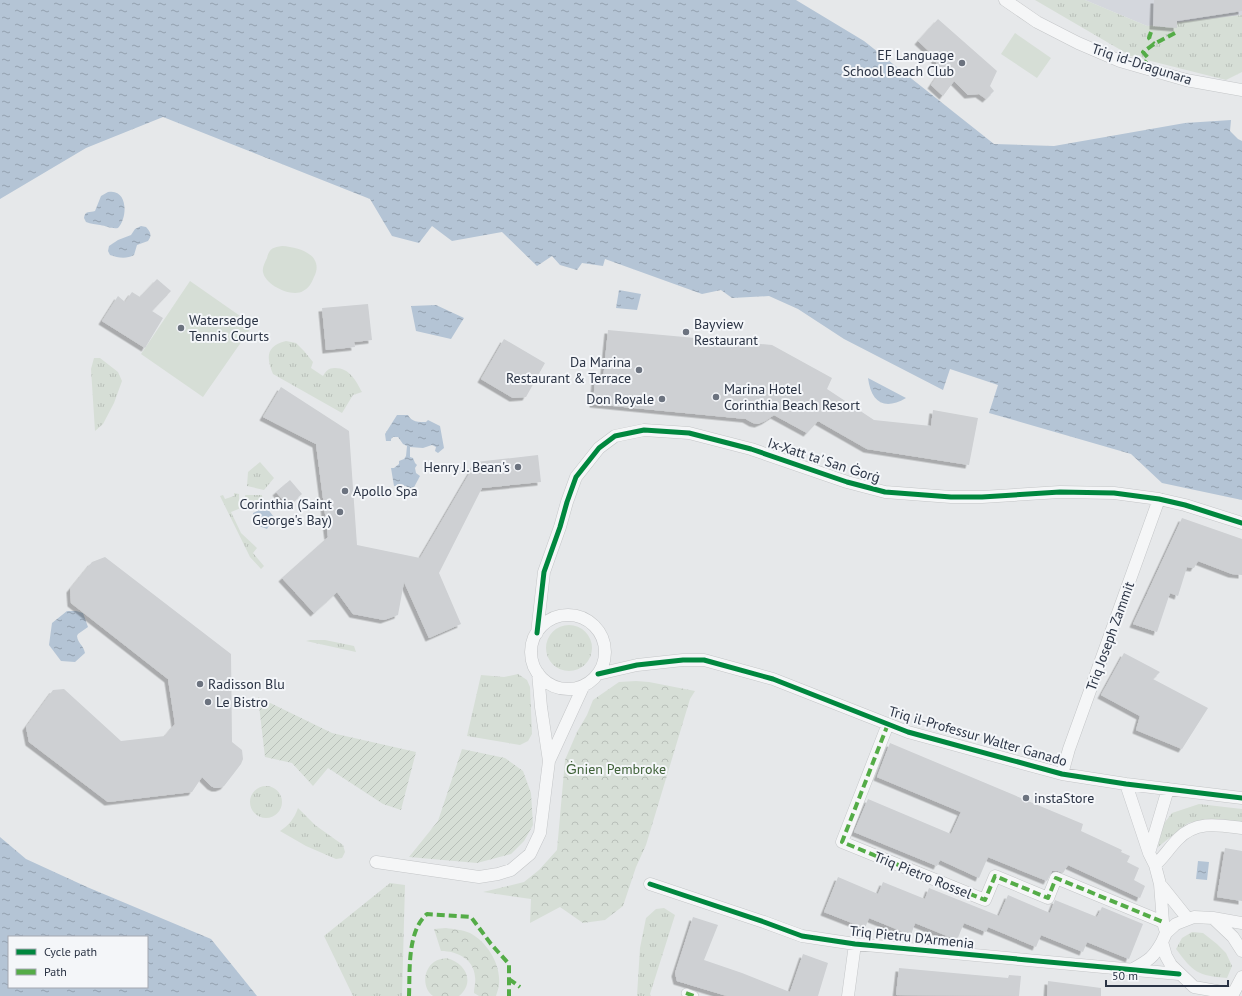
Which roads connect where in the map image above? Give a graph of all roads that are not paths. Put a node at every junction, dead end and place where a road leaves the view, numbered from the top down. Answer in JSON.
{"nodes":[{"id":1,"x":1005,"y":0,"type":"edge"},
{"id":2,"x":1242,"y":90,"type":"edge"},
{"id":3,"x":1159,"y":499,"type":"junction"},
{"id":4,"x":1242,"y":523,"type":"edge"},
{"id":5,"x":537,"y":633,"type":"junction"},
{"id":6,"x":538,"y":673,"type":"junction"},
{"id":7,"x":598,"y":674,"type":"junction"},
{"id":8,"x":584,"y":687,"type":"junction"},
{"id":9,"x":888,"y":724,"type":"junction"},
{"id":10,"x":548,"y":761,"type":"junction"},
{"id":11,"x":1062,"y":774,"type":"junction"},
{"id":12,"x":1126,"y":784,"type":"junction"},
{"id":13,"x":1168,"y":789,"type":"junction"},
{"id":14,"x":1242,"y":798,"type":"edge"},
{"id":15,"x":1242,"y":828,"type":"edge"},
{"id":16,"x":1149,"y":853,"type":"junction"},
{"id":17,"x":376,"y":862,"type":"dead end"},
{"id":18,"x":1155,"y":865,"type":"junction"},
{"id":19,"x":650,"y":884,"type":"dead end"},
{"id":20,"x":1160,"y":884,"type":"junction"},
{"id":21,"x":1213,"y":918,"type":"junction"},
{"id":22,"x":1188,"y":919,"type":"junction"},
{"id":23,"x":1242,"y":923,"type":"edge"},
{"id":24,"x":1163,"y":932,"type":"junction"},
{"id":25,"x":855,"y":944,"type":"junction"},
{"id":26,"x":1242,"y":951,"type":"edge"},
{"id":27,"x":1133,"y":969,"type":"junction"},
{"id":28,"x":1179,"y":974,"type":"junction"},
{"id":29,"x":1242,"y":977,"type":"edge"},
{"id":30,"x":1196,"y":992,"type":"edge"},
{"id":31,"x":1236,"y":995,"type":"edge"},
{"id":32,"x":848,"y":996,"type":"edge"}],
"edges":[{"from":1,"to":2,"type":"street","name":"Triq id-Dragunara"},
{"from":3,"to":4,"type":"street","name":"Ix-Xatt ta' San Ġorġ"},
{"from":3,"to":5,"type":"street","name":"Ix-Xatt ta' San Ġorġ"},
{"from":3,"to":11,"type":"street","name":"Triq Joseph Zammit"},
{"from":5,"to":6,"type":"street","name":"Triq il-Professur Walter Ganado"},
{"from":5,"to":7,"type":"street","name":"Triq il-Professur Walter Ganado"},
{"from":6,"to":8,"type":"street"},
{"from":6,"to":10,"type":"street","name":"Triq il-Professur Walter Ganado"},
{"from":7,"to":8,"type":"street","name":"Triq il-Professur Walter Ganado"},
{"from":7,"to":9,"type":"street","name":"Triq il-Professur Walter Ganado"},
{"from":8,"to":10,"type":"street"},
{"from":9,"to":11,"type":"street","name":"Triq il-Professur Walter Ganado"},
{"from":9,"to":24,"type":"street","name":"Triq Pietro Rossel"},
{"from":10,"to":17,"type":"street"},
{"from":11,"to":12,"type":"street","name":"Triq il-Professur Walter Ganado"},
{"from":12,"to":13,"type":"street","name":"Triq il-Professur Walter Ganado"},
{"from":12,"to":16,"type":"street"},
{"from":13,"to":14,"type":"street","name":"Triq il-Professur Walter Ganado"},
{"from":13,"to":16,"type":"street"},
{"from":15,"to":18,"type":"street"},
{"from":16,"to":18,"type":"street"},
{"from":18,"to":20,"type":"street"},
{"from":19,"to":25,"type":"street","name":"Triq Pietru D'Armenia"},
{"from":20,"to":22,"type":"street"},
{"from":20,"to":24,"type":"street"},
{"from":21,"to":22,"type":"street"},
{"from":21,"to":23,"type":"street"},
{"from":21,"to":26,"type":"street"},
{"from":22,"to":24,"type":"street"},
{"from":24,"to":27,"type":"street"},
{"from":24,"to":28,"type":"street"},
{"from":25,"to":27,"type":"street","name":"Triq Pietru D'Armenia"},
{"from":25,"to":32,"type":"street"},
{"from":27,"to":28,"type":"street","name":"Triq Pietru D'Armenia"},
{"from":28,"to":30,"type":"street"},
{"from":29,"to":31,"type":"street"},
{"from":30,"to":31,"type":"street"}]}
